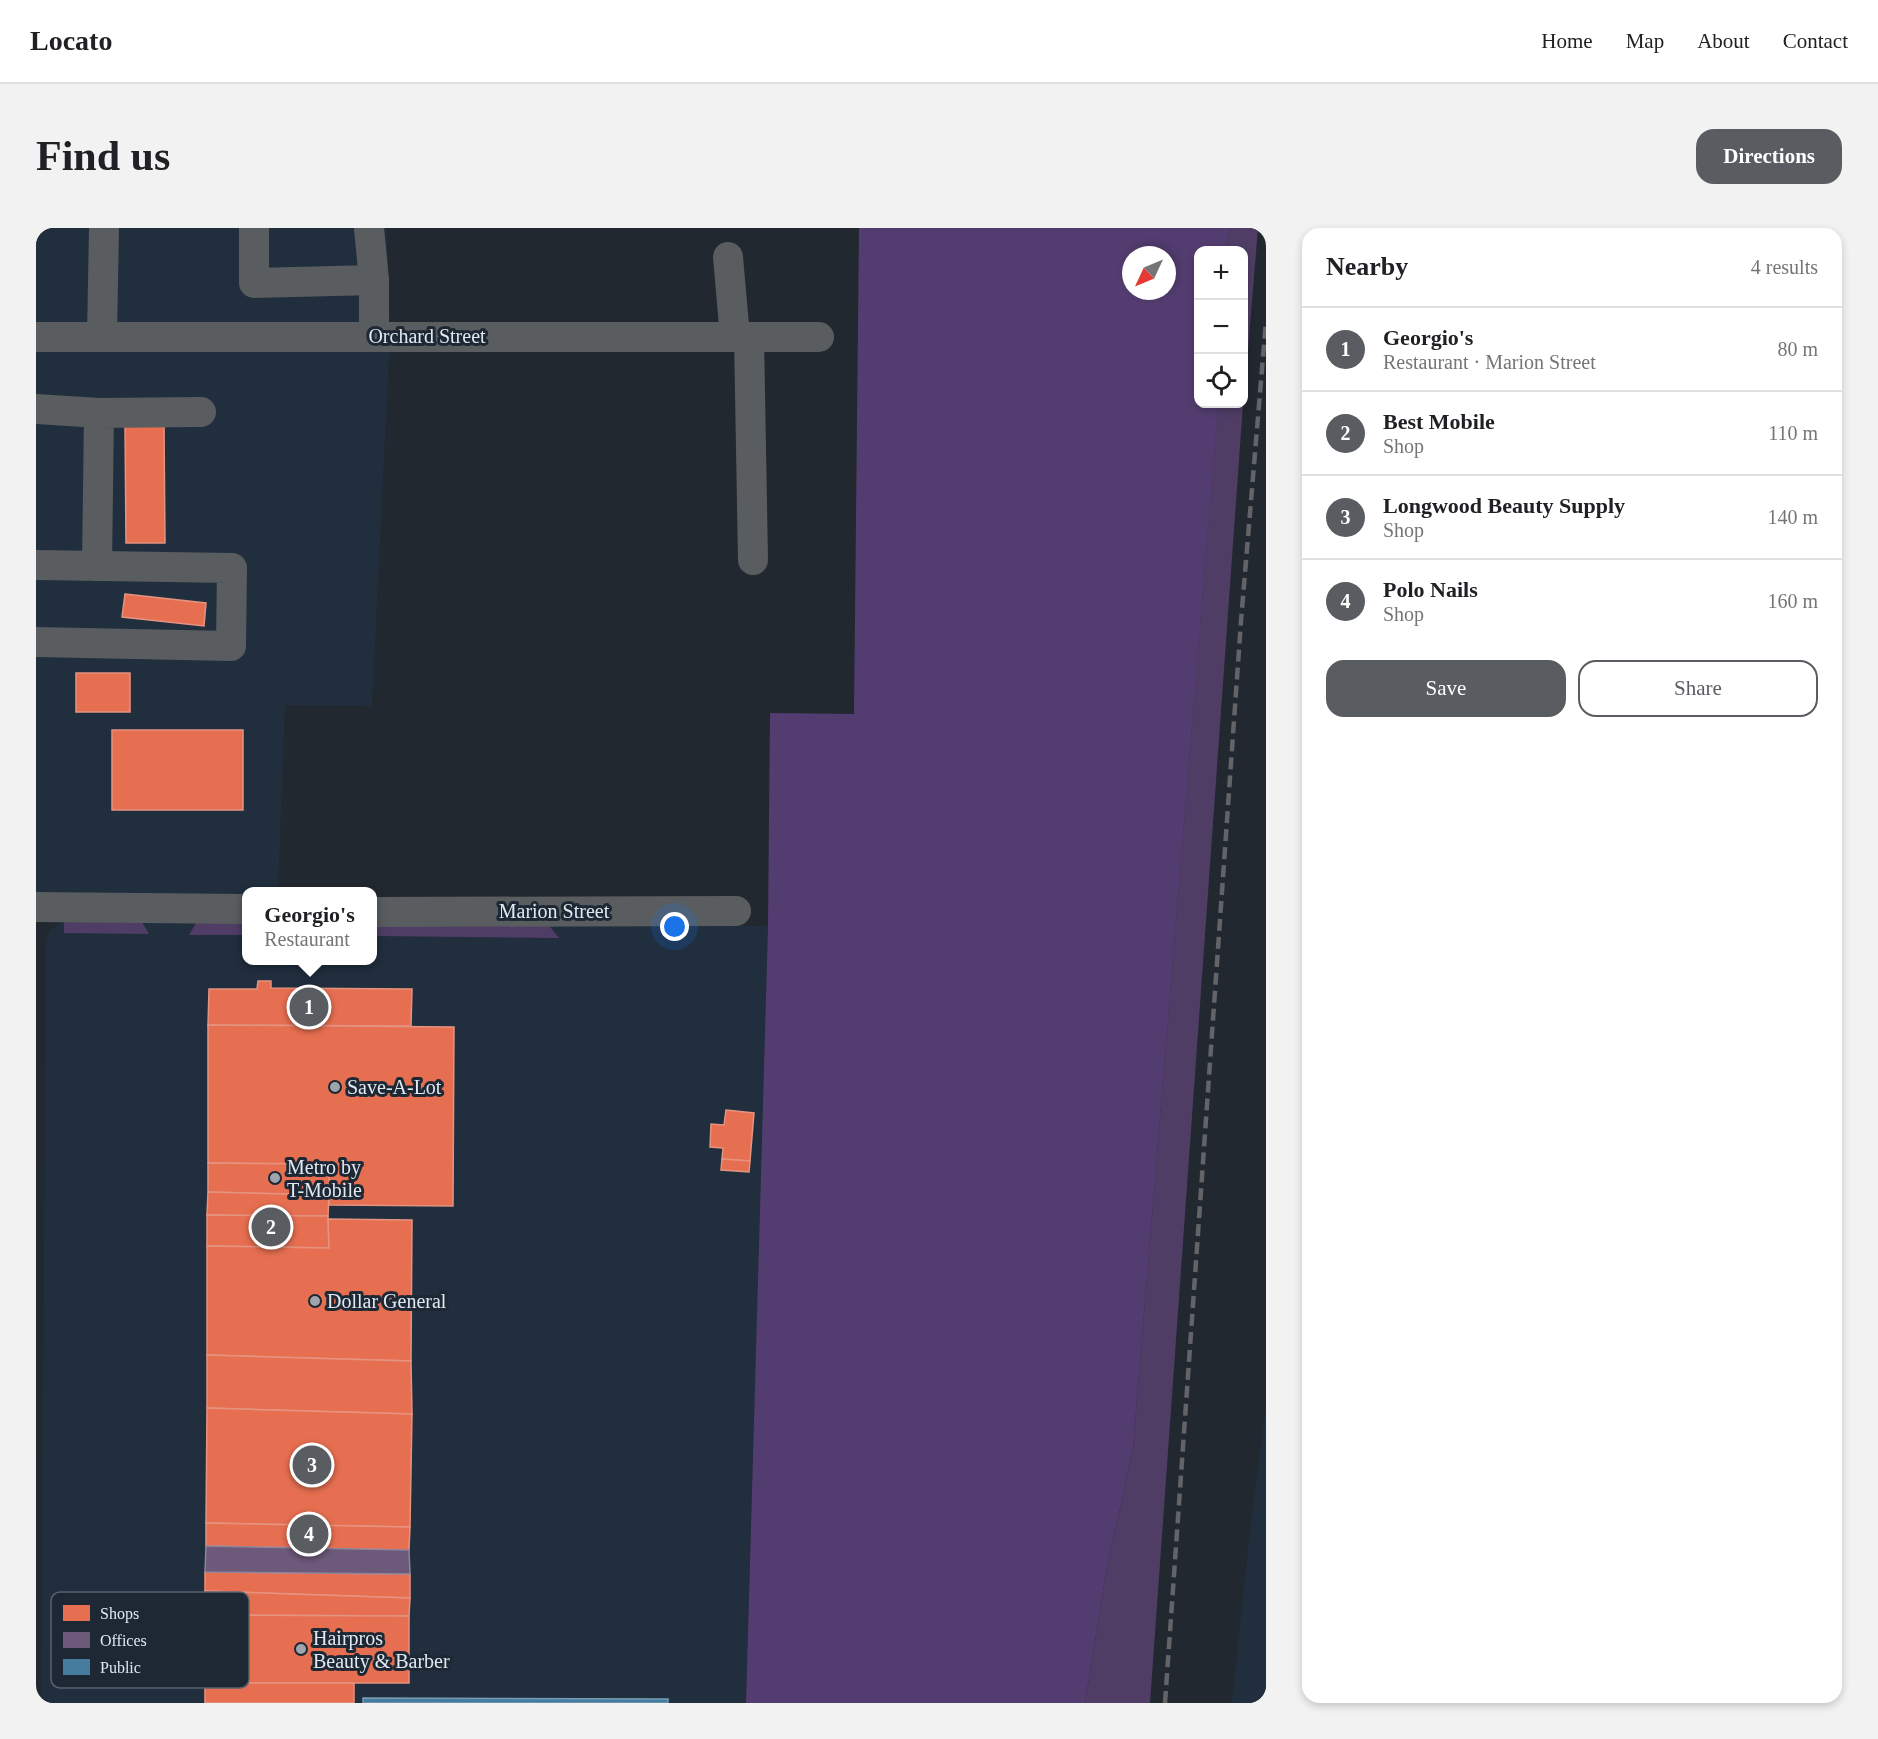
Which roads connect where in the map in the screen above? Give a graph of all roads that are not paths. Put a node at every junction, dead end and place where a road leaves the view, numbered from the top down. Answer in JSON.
{"nodes":[{"id":1,"x":104,"y":228,"type":"edge"},
{"id":2,"x":254,"y":228,"type":"edge"},
{"id":3,"x":369,"y":228,"type":"edge"},
{"id":4,"x":728,"y":257,"type":"dead end"},
{"id":5,"x":374,"y":280,"type":"junction"},
{"id":6,"x":102,"y":336,"type":"junction"},
{"id":7,"x":374,"y":336,"type":"junction"},
{"id":8,"x":36,"y":337,"type":"edge"},
{"id":9,"x":742,"y":337,"type":"junction"},
{"id":10,"x":819,"y":337,"type":"dead end"},
{"id":11,"x":36,"y":409,"type":"edge"},
{"id":12,"x":201,"y":412,"type":"dead end"},
{"id":13,"x":99,"y":413,"type":"junction"},
{"id":14,"x":753,"y":560,"type":"dead end"},
{"id":15,"x":36,"y":565,"type":"edge"},
{"id":16,"x":97,"y":566,"type":"junction"},
{"id":17,"x":36,"y":642,"type":"edge"},
{"id":18,"x":36,"y":907,"type":"edge"},
{"id":19,"x":242,"y":909,"type":"edge"},
{"id":20,"x":736,"y":911,"type":"dead end"},
{"id":21,"x":377,"y":912,"type":"edge"}],
"edges":[{"from":1,"to":6,"type":"street"},
{"from":2,"to":5,"type":"street"},
{"from":3,"to":5,"type":"street"},
{"from":4,"to":9,"type":"street"},
{"from":5,"to":7,"type":"street"},
{"from":6,"to":7,"type":"street","name":"Orchard Street"},
{"from":6,"to":8,"type":"street","name":"Orchard Street"},
{"from":7,"to":9,"type":"street","name":"Orchard Street"},
{"from":9,"to":10,"type":"street","name":"Orchard Street"},
{"from":9,"to":14,"type":"street"},
{"from":11,"to":13,"type":"street"},
{"from":12,"to":13,"type":"street"},
{"from":13,"to":16,"type":"street"},
{"from":15,"to":16,"type":"street"},
{"from":16,"to":17,"type":"street"},
{"from":18,"to":19,"type":"street"},
{"from":20,"to":21,"type":"street","name":"Marion Street"}]}
